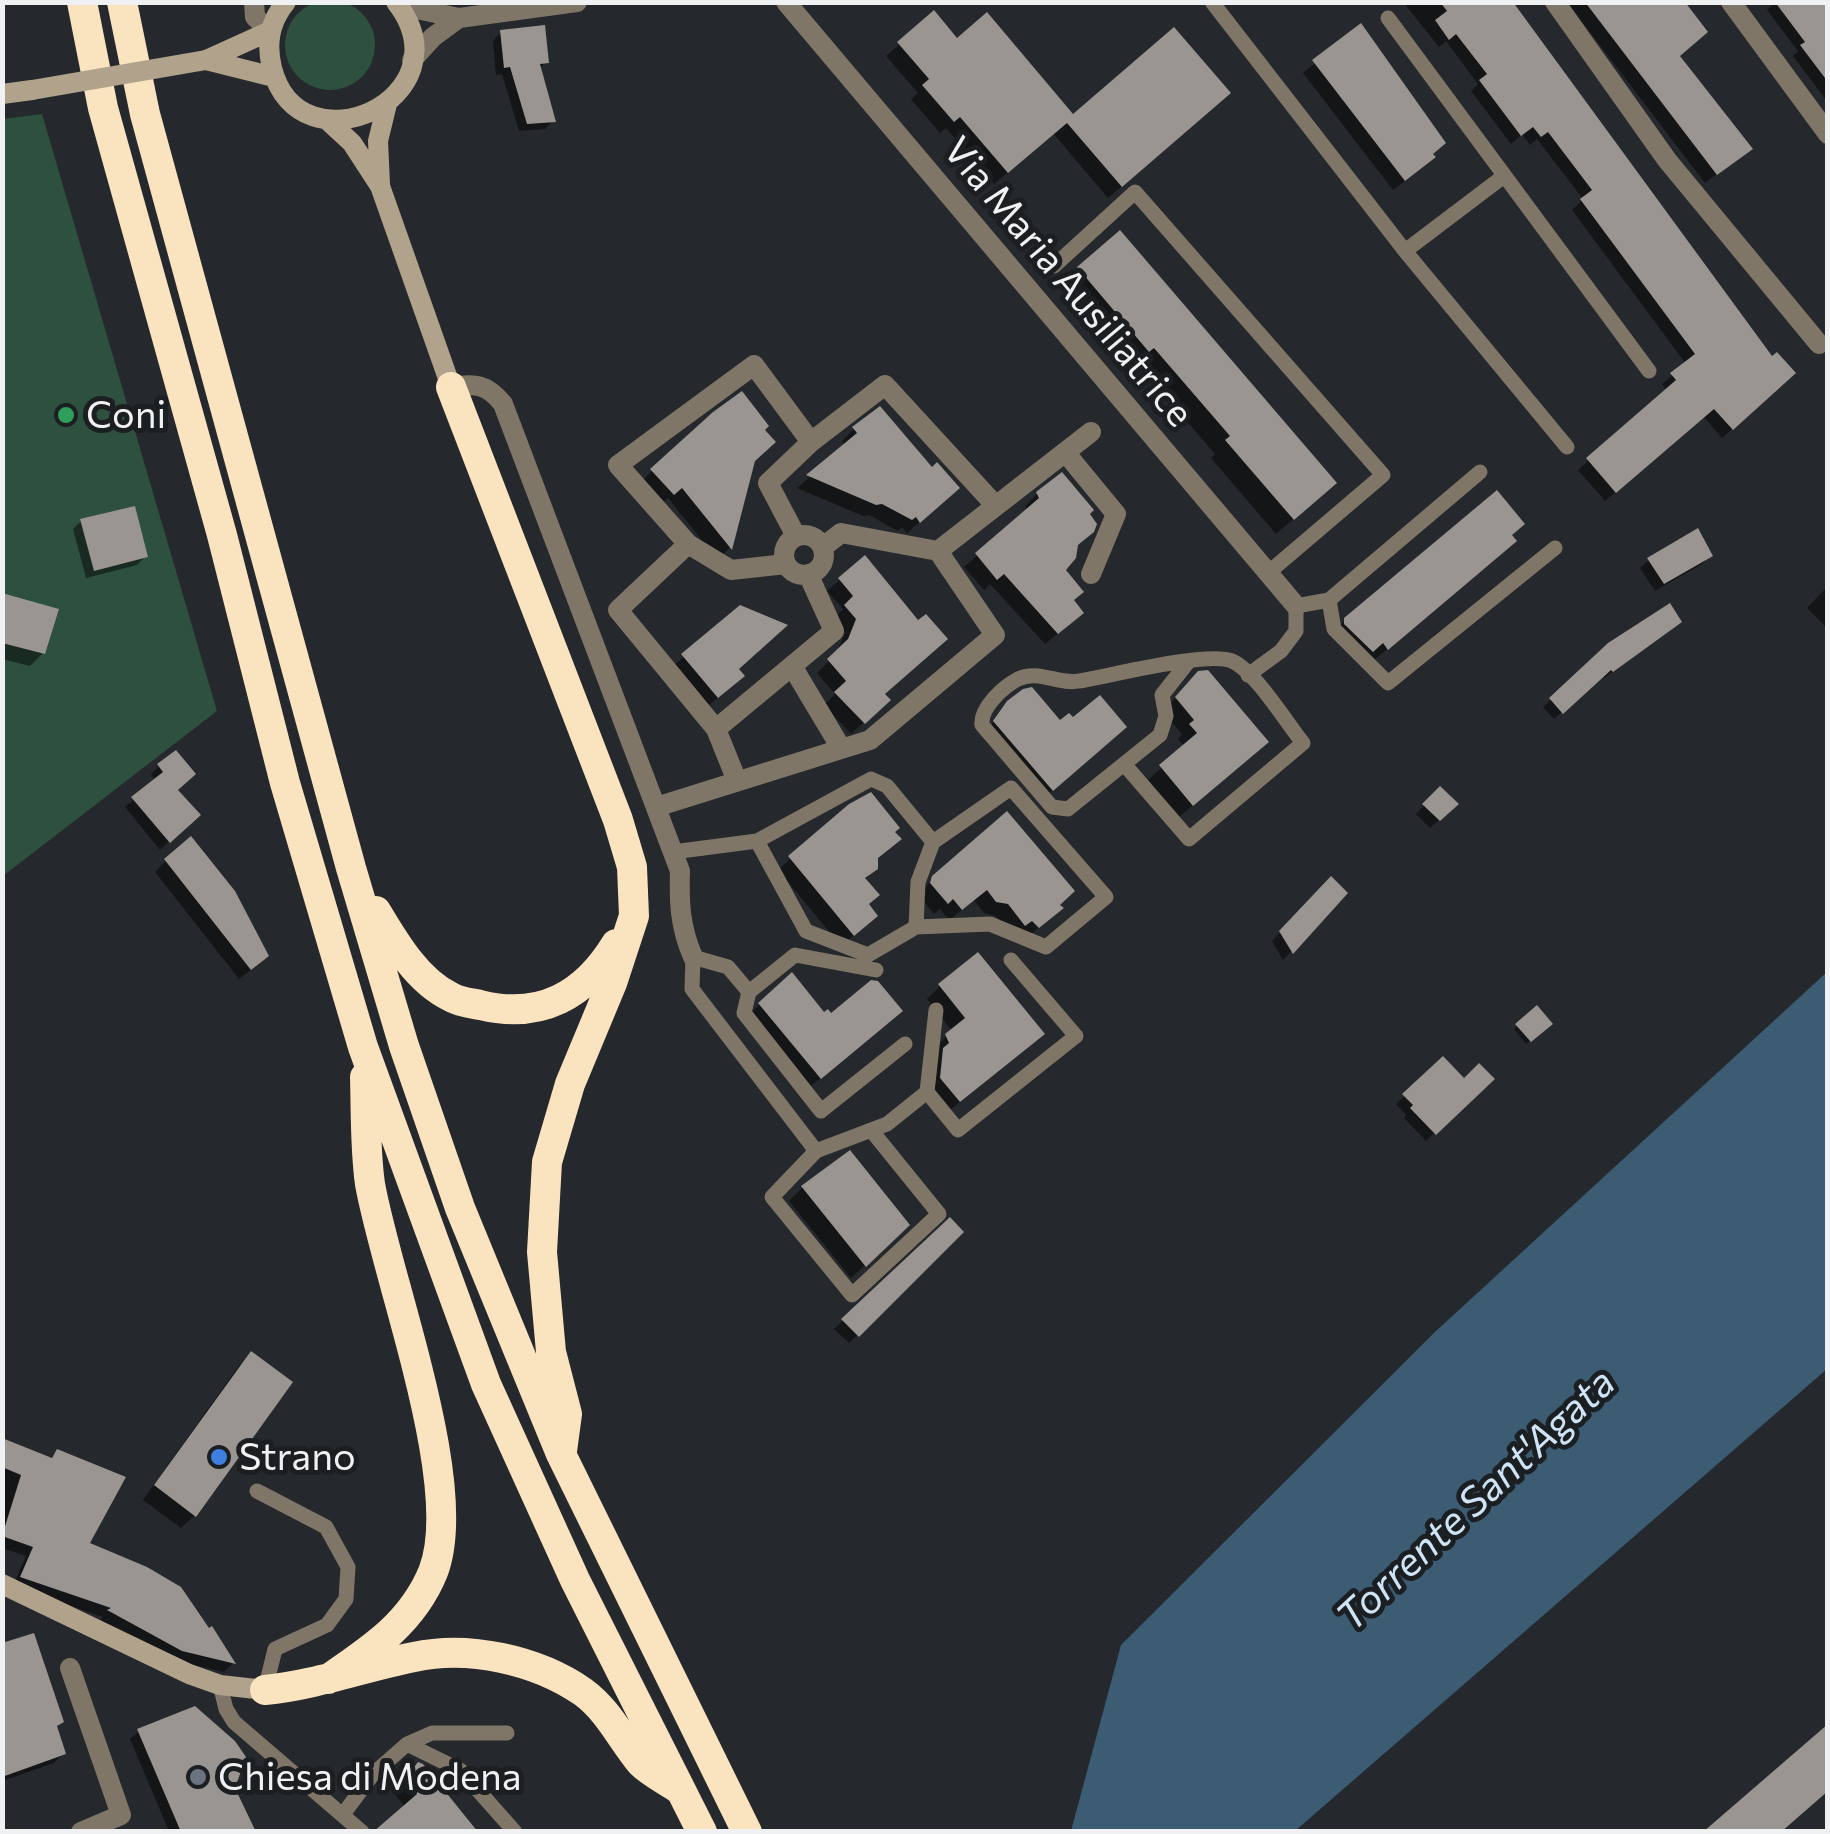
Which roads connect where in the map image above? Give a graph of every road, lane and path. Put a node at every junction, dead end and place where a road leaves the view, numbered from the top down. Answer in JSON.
{"nodes":[{"id":1,"x":82,"y":2,"type":"edge"},
{"id":2,"x":122,"y":2,"type":"edge"},
{"id":3,"x":254,"y":2,"type":"edge"},
{"id":4,"x":286,"y":2,"type":"edge"},
{"id":5,"x":578,"y":2,"type":"edge"},
{"id":6,"x":786,"y":2,"type":"edge"},
{"id":7,"x":1212,"y":2,"type":"edge"},
{"id":8,"x":1555,"y":2,"type":"edge"},
{"id":9,"x":1731,"y":2,"type":"edge"},
{"id":10,"x":397,"y":4,"type":"edge"},
{"id":11,"x":459,"y":18,"type":"junction"},
{"id":12,"x":1388,"y":18,"type":"dead end"},
{"id":13,"x":270,"y":31,"type":"junction"},
{"id":14,"x":206,"y":60,"type":"junction"},
{"id":15,"x":412,"y":60,"type":"junction"},
{"id":16,"x":274,"y":77,"type":"junction"},
{"id":17,"x":2,"y":94,"type":"edge"},
{"id":18,"x":387,"y":104,"type":"junction"},
{"id":19,"x":326,"y":119,"type":"junction"},
{"id":20,"x":1828,"y":134,"type":"edge"},
{"id":21,"x":1504,"y":176,"type":"junction"},
{"id":22,"x":380,"y":186,"type":"junction"},
{"id":23,"x":1404,"y":251,"type":"junction"},
{"id":24,"x":1054,"y":266,"type":"dead end"},
{"id":25,"x":1819,"y":344,"type":"dead end"},
{"id":26,"x":1649,"y":371,"type":"dead end"},
{"id":27,"x":451,"y":387,"type":"junction"},
{"id":28,"x":1091,"y":432,"type":"dead end"},
{"id":29,"x":811,"y":442,"type":"junction"},
{"id":30,"x":1568,"y":447,"type":"dead end"},
{"id":31,"x":1066,"y":452,"type":"junction"},
{"id":32,"x":1480,"y":472,"type":"dead end"},
{"id":33,"x":996,"y":506,"type":"junction"},
{"id":34,"x":796,"y":536,"type":"junction"},
{"id":35,"x":688,"y":544,"type":"junction"},
{"id":36,"x":822,"y":547,"type":"junction"},
{"id":37,"x":1555,"y":548,"type":"dead end"},
{"id":38,"x":938,"y":550,"type":"junction"},
{"id":39,"x":786,"y":564,"type":"junction"},
{"id":40,"x":808,"y":574,"type":"junction"},
{"id":41,"x":1091,"y":574,"type":"dead end"},
{"id":42,"x":1268,"y":574,"type":"junction"},
{"id":43,"x":1329,"y":600,"type":"junction"},
{"id":44,"x":1296,"y":606,"type":"junction"},
{"id":45,"x":1188,"y":662,"type":"junction"},
{"id":46,"x":792,"y":666,"type":"junction"},
{"id":47,"x":1248,"y":675,"type":"junction"},
{"id":48,"x":716,"y":729,"type":"junction"},
{"id":49,"x":841,"y":748,"type":"junction"},
{"id":50,"x":1124,"y":764,"type":"junction"},
{"id":51,"x":737,"y":782,"type":"junction"},
{"id":52,"x":656,"y":806,"type":"junction"},
{"id":53,"x":757,"y":841,"type":"junction"},
{"id":54,"x":933,"y":842,"type":"junction"},
{"id":55,"x":673,"y":852,"type":"junction"},
{"id":56,"x":351,"y":868,"type":"junction"},
{"id":57,"x":634,"y":916,"type":"junction"},
{"id":58,"x":916,"y":927,"type":"junction"},
{"id":59,"x":693,"y":957,"type":"junction"},
{"id":60,"x":1011,"y":960,"type":"dead end"},
{"id":61,"x":876,"y":970,"type":"dead end"},
{"id":62,"x":748,"y":992,"type":"junction"},
{"id":63,"x":936,"y":1010,"type":"dead end"},
{"id":64,"x":904,"y":1044,"type":"dead end"},
{"id":65,"x":363,"y":1046,"type":"junction"},
{"id":66,"x":927,"y":1092,"type":"junction"},
{"id":67,"x":871,"y":1130,"type":"junction"},
{"id":68,"x":816,"y":1151,"type":"junction"},
{"id":69,"x":561,"y":1454,"type":"junction"},
{"id":70,"x":256,"y":1491,"type":"dead end"},
{"id":71,"x":2,"y":1584,"type":"edge"},
{"id":72,"x":70,"y":1668,"type":"dead end"},
{"id":73,"x":328,"y":1679,"type":"junction"},
{"id":74,"x":220,"y":1685,"type":"junction"},
{"id":75,"x":265,"y":1690,"type":"junction"},
{"id":76,"x":507,"y":1733,"type":"dead end"},
{"id":77,"x":407,"y":1744,"type":"junction"},
{"id":78,"x":682,"y":1790,"type":"junction"},
{"id":79,"x":344,"y":1813,"type":"junction"},
{"id":80,"x":81,"y":1832,"type":"edge"},
{"id":81,"x":362,"y":1832,"type":"edge"},
{"id":82,"x":515,"y":1832,"type":"edge"},
{"id":83,"x":702,"y":1832,"type":"edge"},
{"id":84,"x":747,"y":1832,"type":"edge"}],
"edges":[{"from":1,"to":65,"type":"highway"},
{"from":2,"to":56,"type":"highway"},
{"from":3,"to":13,"type":"street"},
{"from":4,"to":13,"type":"main road"},
{"from":5,"to":11,"type":"street"},
{"from":6,"to":42,"type":"street","name":"Via Maria Ausiliatrice"},
{"from":7,"to":23,"type":"lane"},
{"from":8,"to":25,"type":"street"},
{"from":9,"to":20,"type":"street"},
{"from":10,"to":11,"type":"street"},
{"from":10,"to":15,"type":"main road"},
{"from":11,"to":15,"type":"street"},
{"from":12,"to":21,"type":"lane"},
{"from":13,"to":14,"type":"main road"},
{"from":13,"to":16,"type":"main road"},
{"from":14,"to":16,"type":"main road"},
{"from":14,"to":17,"type":"main road","bridge":true},
{"from":15,"to":18,"type":"main road"},
{"from":16,"to":19,"type":"main road"},
{"from":18,"to":19,"type":"main road"},
{"from":18,"to":22,"type":"main road"},
{"from":19,"to":22,"type":"main road"},
{"from":21,"to":23,"type":"lane"},
{"from":21,"to":26,"type":"lane"},
{"from":22,"to":27,"type":"main road"},
{"from":23,"to":30,"type":"lane"},
{"from":24,"to":42,"type":"lane"},
{"from":27,"to":52,"type":"street"},
{"from":27,"to":57,"type":"highway"},
{"from":28,"to":31,"type":"street"},
{"from":29,"to":33,"type":"street"},
{"from":29,"to":34,"type":"street"},
{"from":29,"to":35,"type":"street"},
{"from":31,"to":33,"type":"street"},
{"from":31,"to":41,"type":"street"},
{"from":32,"to":43,"type":"lane"},
{"from":33,"to":38,"type":"street"},
{"from":34,"to":36,"type":"street"},
{"from":34,"to":39,"type":"street"},
{"from":35,"to":39,"type":"street"},
{"from":35,"to":48,"type":"street"},
{"from":36,"to":38,"type":"street"},
{"from":36,"to":40,"type":"street"},
{"from":37,"to":43,"type":"lane"},
{"from":38,"to":49,"type":"street"},
{"from":39,"to":40,"type":"street"},
{"from":40,"to":46,"type":"street"},
{"from":42,"to":44,"type":"street","name":"Via Maria Ausiliatrice"},
{"from":43,"to":44,"type":"lane"},
{"from":44,"to":47,"type":"lane"},
{"from":45,"to":47,"type":"lane"},
{"from":45,"to":50,"type":"lane"},
{"from":45,"to":50,"type":"lane"},
{"from":46,"to":48,"type":"street"},
{"from":46,"to":49,"type":"street"},
{"from":47,"to":50,"type":"lane"},
{"from":48,"to":51,"type":"street"},
{"from":49,"to":51,"type":"street"},
{"from":51,"to":52,"type":"street"},
{"from":52,"to":55,"type":"street"},
{"from":53,"to":54,"type":"lane"},
{"from":53,"to":55,"type":"lane"},
{"from":53,"to":58,"type":"lane"},
{"from":54,"to":58,"type":"lane"},
{"from":54,"to":58,"type":"lane"},
{"from":55,"to":59,"type":"street"},
{"from":56,"to":57,"type":"highway"},
{"from":56,"to":69,"type":"highway"},
{"from":57,"to":69,"type":"highway"},
{"from":59,"to":62,"type":"lane"},
{"from":59,"to":68,"type":"lane"},
{"from":60,"to":66,"type":"lane"},
{"from":61,"to":62,"type":"lane"},
{"from":62,"to":64,"type":"lane"},
{"from":63,"to":66,"type":"lane"},
{"from":65,"to":73,"type":"highway"},
{"from":65,"to":78,"type":"highway"},
{"from":66,"to":67,"type":"lane"},
{"from":67,"to":68,"type":"lane"},
{"from":67,"to":68,"type":"lane"},
{"from":69,"to":84,"type":"highway"},
{"from":70,"to":75,"type":"lane"},
{"from":71,"to":74,"type":"main road"},
{"from":72,"to":80,"type":"street"},
{"from":73,"to":75,"type":"highway"},
{"from":73,"to":78,"type":"highway"},
{"from":74,"to":75,"type":"main road"},
{"from":74,"to":79,"type":"lane"},
{"from":76,"to":77,"type":"lane"},
{"from":77,"to":79,"type":"lane"},
{"from":77,"to":82,"type":"lane"},
{"from":78,"to":83,"type":"highway"},
{"from":79,"to":81,"type":"lane"}]}
